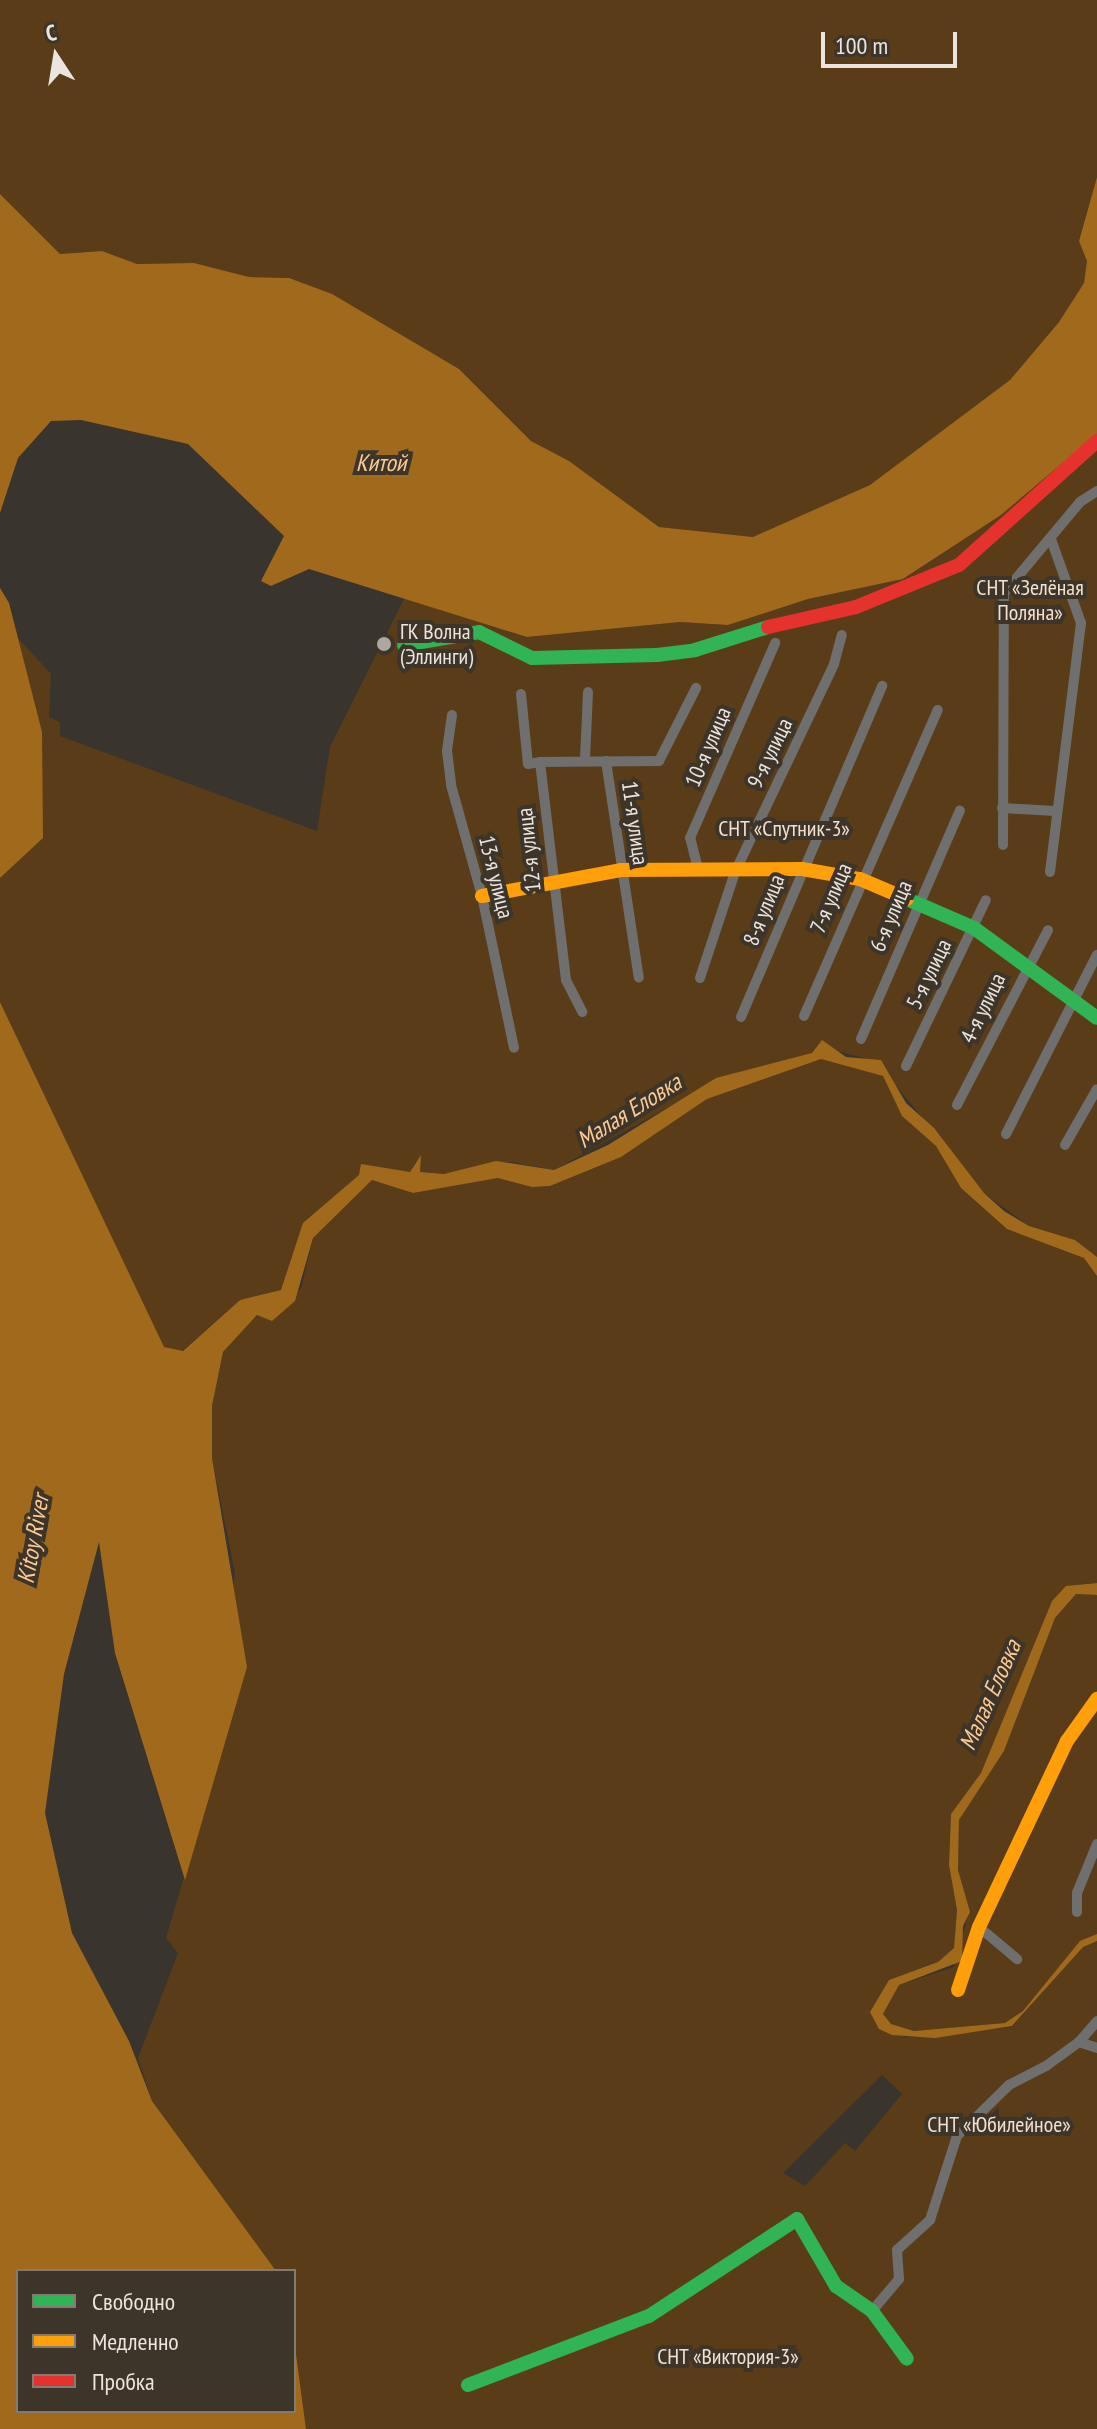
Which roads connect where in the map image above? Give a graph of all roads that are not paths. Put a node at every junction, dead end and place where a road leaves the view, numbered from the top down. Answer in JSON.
{"nodes":[{"id":1,"x":1097,"y":441,"type":"edge"},
{"id":2,"x":1097,"y":491,"type":"edge"},
{"id":3,"x":1051,"y":539,"type":"junction"},
{"id":4,"x":842,"y":635,"type":"dead end"},
{"id":5,"x":775,"y":643,"type":"dead end"},
{"id":6,"x":404,"y":645,"type":"dead end"},
{"id":7,"x":882,"y":686,"type":"dead end"},
{"id":8,"x":696,"y":688,"type":"dead end"},
{"id":9,"x":588,"y":692,"type":"dead end"},
{"id":10,"x":521,"y":694,"type":"dead end"},
{"id":11,"x":938,"y":710,"type":"dead end"},
{"id":12,"x":452,"y":715,"type":"dead end"},
{"id":13,"x":585,"y":759,"type":"junction"},
{"id":14,"x":606,"y":761,"type":"junction"},
{"id":15,"x":540,"y":762,"type":"junction"},
{"id":16,"x":1002,"y":808,"type":"junction"},
{"id":17,"x":960,"y":810,"type":"dead end"},
{"id":18,"x":1055,"y":811,"type":"junction"},
{"id":19,"x":1003,"y":845,"type":"dead end"},
{"id":20,"x":698,"y":869,"type":"junction"},
{"id":21,"x":802,"y":869,"type":"junction"},
{"id":22,"x":621,"y":870,"type":"junction"},
{"id":23,"x":735,"y":872,"type":"junction"},
{"id":24,"x":1050,"y":872,"type":"dead end"},
{"id":25,"x":860,"y":879,"type":"junction"},
{"id":26,"x":552,"y":886,"type":"junction"},
{"id":27,"x":482,"y":896,"type":"junction"},
{"id":28,"x":986,"y":900,"type":"dead end"},
{"id":29,"x":919,"y":902,"type":"junction"},
{"id":30,"x":974,"y":928,"type":"junction"},
{"id":31,"x":1048,"y":930,"type":"dead end"},
{"id":32,"x":1097,"y":955,"type":"edge"},
{"id":33,"x":1027,"y":965,"type":"junction"},
{"id":34,"x":639,"y":978,"type":"dead end"},
{"id":35,"x":700,"y":978,"type":"dead end"},
{"id":36,"x":1072,"y":997,"type":"junction"},
{"id":37,"x":582,"y":1012,"type":"dead end"},
{"id":38,"x":804,"y":1016,"type":"dead end"},
{"id":39,"x":741,"y":1017,"type":"dead end"},
{"id":40,"x":1097,"y":1018,"type":"edge"},
{"id":41,"x":861,"y":1039,"type":"dead end"},
{"id":42,"x":514,"y":1048,"type":"dead end"},
{"id":43,"x":906,"y":1066,"type":"dead end"},
{"id":44,"x":1097,"y":1089,"type":"edge"},
{"id":45,"x":957,"y":1105,"type":"dead end"},
{"id":46,"x":1006,"y":1134,"type":"dead end"},
{"id":47,"x":1065,"y":1145,"type":"dead end"},
{"id":48,"x":1097,"y":1699,"type":"edge"},
{"id":49,"x":1097,"y":1844,"type":"edge"},
{"id":50,"x":1077,"y":1912,"type":"dead end"},
{"id":51,"x":979,"y":1927,"type":"junction"},
{"id":52,"x":1017,"y":1959,"type":"dead end"},
{"id":53,"x":958,"y":1990,"type":"dead end"},
{"id":54,"x":1097,"y":2021,"type":"edge"},
{"id":55,"x":1079,"y":2042,"type":"junction"},
{"id":56,"x":1097,"y":2048,"type":"edge"},
{"id":57,"x":872,"y":2311,"type":"junction"},
{"id":58,"x":907,"y":2359,"type":"dead end"},
{"id":59,"x":468,"y":2385,"type":"dead end"}],
"edges":[{"from":1,"to":6,"type":"street"},
{"from":2,"to":3,"type":"street"},
{"from":3,"to":16,"type":"street"},
{"from":3,"to":18,"type":"street"},
{"from":4,"to":23,"type":"street","name":"9-я улица"},
{"from":5,"to":20,"type":"street","name":"10-я улица"},
{"from":7,"to":21,"type":"street","name":"8-я улица"},
{"from":8,"to":14,"type":"street"},
{"from":9,"to":13,"type":"street"},
{"from":10,"to":15,"type":"street","name":"12-я улица"},
{"from":11,"to":25,"type":"street","name":"7-я улица"},
{"from":12,"to":27,"type":"street","name":"13-я улица"},
{"from":13,"to":14,"type":"street","name":"11-я улица"},
{"from":13,"to":15,"type":"street","name":"11-я улица"},
{"from":14,"to":22,"type":"street","name":"11-я улица"},
{"from":15,"to":26,"type":"street","name":"12-я улица"},
{"from":16,"to":18,"type":"street"},
{"from":16,"to":19,"type":"street"},
{"from":17,"to":29,"type":"street","name":"6-я улица"},
{"from":18,"to":24,"type":"street"},
{"from":20,"to":22,"type":"street"},
{"from":20,"to":23,"type":"street"},
{"from":21,"to":23,"type":"street"},
{"from":21,"to":25,"type":"street"},
{"from":21,"to":39,"type":"street","name":"8-я улица"},
{"from":22,"to":26,"type":"street"},
{"from":22,"to":34,"type":"street","name":"11-я улица"},
{"from":23,"to":35,"type":"street","name":"9-я улица"},
{"from":25,"to":29,"type":"street"},
{"from":25,"to":38,"type":"street","name":"7-я улица"},
{"from":26,"to":27,"type":"street"},
{"from":26,"to":37,"type":"street","name":"12-я улица"},
{"from":27,"to":42,"type":"street","name":"13-я улица"},
{"from":28,"to":30,"type":"street","name":"5-я улица"},
{"from":29,"to":30,"type":"street"},
{"from":29,"to":41,"type":"street","name":"6-я улица"},
{"from":30,"to":33,"type":"street"},
{"from":30,"to":43,"type":"street","name":"5-я улица"},
{"from":31,"to":33,"type":"street","name":"4-я улица"},
{"from":32,"to":36,"type":"street"},
{"from":33,"to":36,"type":"street"},
{"from":33,"to":45,"type":"street","name":"4-я улица"},
{"from":36,"to":40,"type":"street"},
{"from":36,"to":46,"type":"street"},
{"from":44,"to":47,"type":"street"},
{"from":48,"to":51,"type":"street"},
{"from":49,"to":50,"type":"street"},
{"from":51,"to":52,"type":"street"},
{"from":51,"to":53,"type":"street"},
{"from":54,"to":55,"type":"street"},
{"from":55,"to":56,"type":"street"},
{"from":55,"to":57,"type":"street"},
{"from":57,"to":58,"type":"street"},
{"from":57,"to":59,"type":"street"}]}
